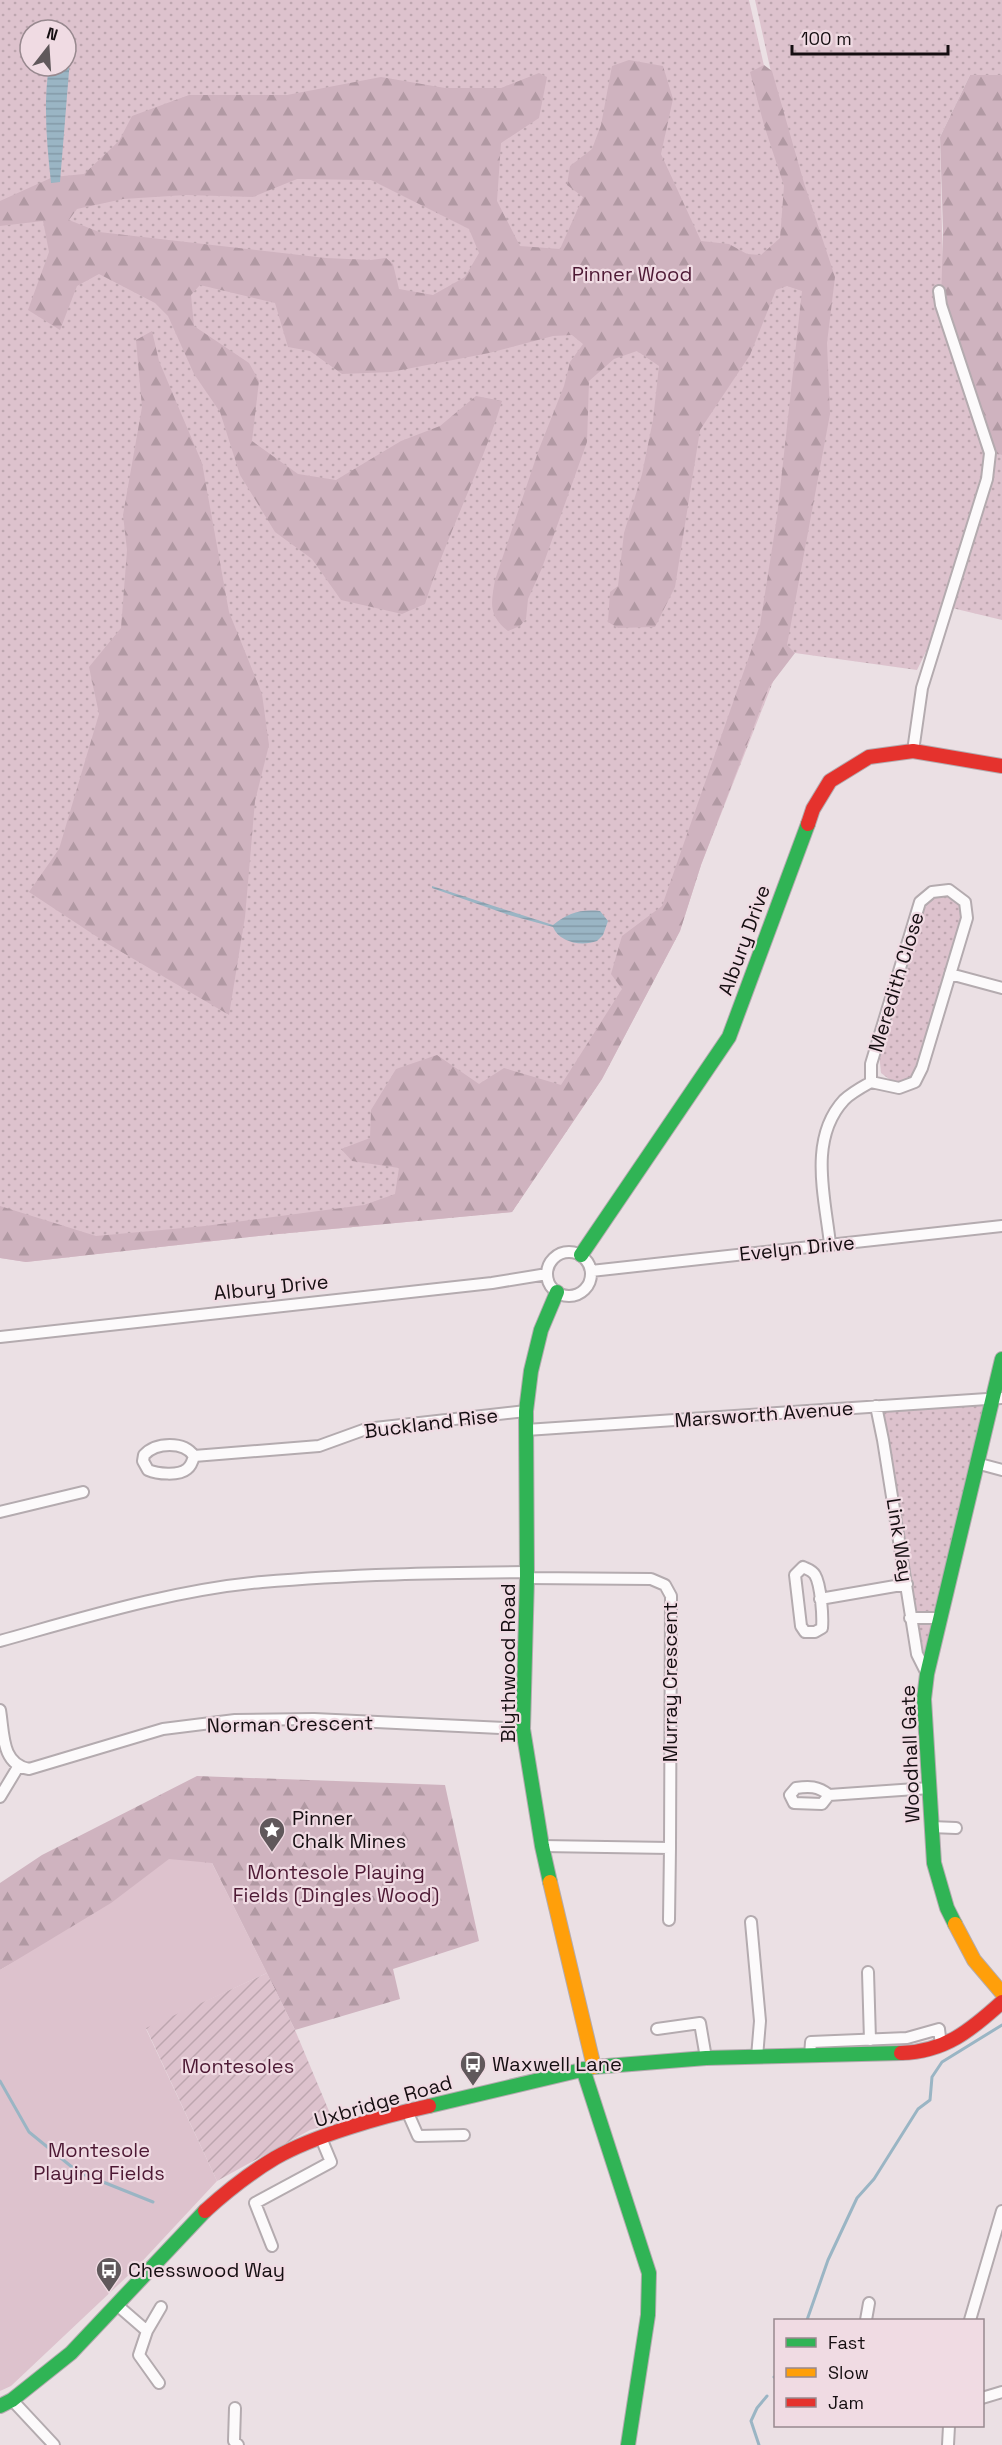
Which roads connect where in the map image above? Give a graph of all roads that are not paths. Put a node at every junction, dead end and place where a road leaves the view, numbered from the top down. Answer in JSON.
{"nodes":[{"id":1,"x":939,"y":291,"type":"dead end"},
{"id":2,"x":913,"y":751,"type":"junction"},
{"id":3,"x":1002,"y":766,"type":"edge"},
{"id":4,"x":950,"y":974,"type":"junction"},
{"id":5,"x":1002,"y":988,"type":"edge"},
{"id":6,"x":871,"y":1082,"type":"junction"},
{"id":7,"x":1002,"y":1226,"type":"edge"},
{"id":8,"x":830,"y":1244,"type":"junction"},
{"id":9,"x":581,"y":1255,"type":"junction"},
{"id":10,"x":591,"y":1271,"type":"junction"},
{"id":11,"x":547,"y":1274,"type":"junction"},
{"id":12,"x":557,"y":1292,"type":"junction"},
{"id":13,"x":0,"y":1337,"type":"edge"},
{"id":14,"x":1002,"y":1359,"type":"edge"},
{"id":15,"x":997,"y":1398,"type":"edge"},
{"id":16,"x":876,"y":1406,"type":"junction"},
{"id":17,"x":526,"y":1411,"type":"junction"},
{"id":18,"x":526,"y":1430,"type":"junction"},
{"id":19,"x":194,"y":1456,"type":"dead end"},
{"id":20,"x":976,"y":1463,"type":"junction"},
{"id":21,"x":1002,"y":1470,"type":"edge"},
{"id":22,"x":83,"y":1492,"type":"dead end"},
{"id":23,"x":0,"y":1512,"type":"edge"},
{"id":24,"x":527,"y":1575,"type":"junction"},
{"id":25,"x":907,"y":1584,"type":"junction"},
{"id":26,"x":820,"y":1599,"type":"junction"},
{"id":27,"x":910,"y":1618,"type":"junction"},
{"id":28,"x":940,"y":1618,"type":"junction"},
{"id":29,"x":0,"y":1641,"type":"edge"},
{"id":30,"x":927,"y":1674,"type":"junction"},
{"id":31,"x":0,"y":1710,"type":"edge"},
{"id":32,"x":523,"y":1729,"type":"junction"},
{"id":33,"x":18,"y":1767,"type":"junction"},
{"id":34,"x":930,"y":1788,"type":"junction"},
{"id":35,"x":829,"y":1795,"type":"dead end"},
{"id":36,"x":0,"y":1797,"type":"edge"},
{"id":37,"x":932,"y":1827,"type":"junction"},
{"id":38,"x":956,"y":1828,"type":"dead end"},
{"id":39,"x":542,"y":1846,"type":"junction"},
{"id":40,"x":670,"y":1848,"type":"junction"},
{"id":41,"x":669,"y":1920,"type":"dead end"},
{"id":42,"x":751,"y":1922,"type":"dead end"},
{"id":43,"x":868,"y":1972,"type":"dead end"},
{"id":44,"x":1002,"y":1993,"type":"edge"},
{"id":45,"x":1002,"y":2002,"type":"edge"},
{"id":46,"x":657,"y":2029,"type":"dead end"},
{"id":47,"x":870,"y":2040,"type":"junction"},
{"id":48,"x":941,"y":2045,"type":"junction"},
{"id":49,"x":810,"y":2056,"type":"junction"},
{"id":50,"x":756,"y":2057,"type":"junction"},
{"id":51,"x":706,"y":2058,"type":"junction"},
{"id":52,"x":589,"y":2068,"type":"junction"},
{"id":53,"x":407,"y":2111,"type":"junction"},
{"id":54,"x":464,"y":2135,"type":"dead end"},
{"id":55,"x":321,"y":2138,"type":"junction"},
{"id":56,"x":1002,"y":2211,"type":"edge"},
{"id":57,"x":272,"y":2246,"type":"dead end"},
{"id":58,"x":869,"y":2303,"type":"dead end"},
{"id":59,"x":117,"y":2305,"type":"junction"},
{"id":60,"x":161,"y":2307,"type":"dead end"},
{"id":61,"x":866,"y":2319,"type":"edge"},
{"id":62,"x":970,"y":2319,"type":"edge"},
{"id":63,"x":147,"y":2331,"type":"junction"},
{"id":64,"x":159,"y":2383,"type":"dead end"},
{"id":65,"x":1002,"y":2392,"type":"edge"},
{"id":66,"x":984,"y":2397,"type":"edge"},
{"id":67,"x":6,"y":2403,"type":"edge"},
{"id":68,"x":235,"y":2408,"type":"dead end"},
{"id":69,"x":949,"y":2427,"type":"edge"},
{"id":70,"x":233,"y":2444,"type":"edge"},
{"id":71,"x":54,"y":2445,"type":"edge"},
{"id":72,"x":628,"y":2445,"type":"edge"},
{"id":73,"x":948,"y":2445,"type":"edge"}],
"edges":[{"from":1,"to":2,"type":"street"},
{"from":2,"to":3,"type":"street","name":"Albury Drive"},
{"from":2,"to":9,"type":"street","name":"Albury Drive"},
{"from":4,"to":5,"type":"street"},
{"from":4,"to":6,"type":"street","name":"Meredith Close"},
{"from":4,"to":6,"type":"street","name":"Meredith Close"},
{"from":6,"to":8,"type":"street"},
{"from":7,"to":8,"type":"street","name":"Evelyn Drive"},
{"from":8,"to":10,"type":"street","name":"Evelyn Drive"},
{"from":9,"to":10,"type":"street"},
{"from":9,"to":11,"type":"street"},
{"from":10,"to":12,"type":"street"},
{"from":11,"to":12,"type":"street"},
{"from":11,"to":13,"type":"street","name":"Albury Drive"},
{"from":12,"to":17,"type":"street","name":"Blythwood Road"},
{"from":14,"to":15,"type":"street","name":"Woodhall Gate"},
{"from":15,"to":16,"type":"street","name":"Marsworth Avenue"},
{"from":15,"to":20,"type":"street","name":"Woodhall Gate"},
{"from":16,"to":18,"type":"street","name":"Marsworth Avenue"},
{"from":16,"to":25,"type":"street","name":"Link Way"},
{"from":17,"to":18,"type":"street","name":"Blythwood Road"},
{"from":17,"to":19,"type":"street","name":"Buckland Rise"},
{"from":18,"to":24,"type":"street","name":"Blythwood Road"},
{"from":20,"to":21,"type":"street"},
{"from":20,"to":28,"type":"street","name":"Woodhall Gate"},
{"from":22,"to":23,"type":"street"},
{"from":24,"to":29,"type":"street"},
{"from":24,"to":32,"type":"street","name":"Blythwood Road"},
{"from":24,"to":40,"type":"street","name":"Murray Crescent"},
{"from":25,"to":26,"type":"street"},
{"from":25,"to":27,"type":"street","name":"Link Way"},
{"from":26,"to":26,"type":"street"},
{"from":27,"to":28,"type":"street"},
{"from":27,"to":30,"type":"street","name":"Link Way"},
{"from":28,"to":30,"type":"street","name":"Woodhall Gate"},
{"from":30,"to":34,"type":"street","name":"Woodhall Gate"},
{"from":31,"to":33,"type":"street"},
{"from":32,"to":33,"type":"street","name":"Norman Crescent"},
{"from":32,"to":39,"type":"street","name":"Blythwood Road"},
{"from":33,"to":36,"type":"street"},
{"from":34,"to":35,"type":"street"},
{"from":34,"to":37,"type":"street","name":"Woodhall Gate"},
{"from":37,"to":38,"type":"street"},
{"from":37,"to":44,"type":"street","name":"Woodhall Gate"},
{"from":39,"to":40,"type":"street"},
{"from":39,"to":52,"type":"street","name":"Blythwood Road"},
{"from":40,"to":41,"type":"street","name":"Murray Crescent"},
{"from":42,"to":50,"type":"street"},
{"from":43,"to":47,"type":"street"},
{"from":45,"to":48,"type":"street","name":"Uxbridge Road"},
{"from":46,"to":51,"type":"street"},
{"from":47,"to":48,"type":"street"},
{"from":47,"to":49,"type":"street"},
{"from":48,"to":49,"type":"street","name":"Uxbridge Road"},
{"from":49,"to":50,"type":"street","name":"Uxbridge Road"},
{"from":50,"to":51,"type":"street","name":"Uxbridge Road"},
{"from":51,"to":52,"type":"street","name":"Uxbridge Road"},
{"from":52,"to":53,"type":"street","name":"Uxbridge Road"},
{"from":52,"to":72,"type":"street"},
{"from":53,"to":54,"type":"street"},
{"from":53,"to":55,"type":"street","name":"Uxbridge Road"},
{"from":55,"to":57,"type":"street"},
{"from":55,"to":59,"type":"street","name":"Uxbridge Road"},
{"from":56,"to":62,"type":"street"},
{"from":58,"to":61,"type":"street"},
{"from":59,"to":63,"type":"street"},
{"from":59,"to":67,"type":"street","name":"Uxbridge Road"},
{"from":60,"to":63,"type":"street"},
{"from":63,"to":64,"type":"street"},
{"from":65,"to":66,"type":"street"},
{"from":67,"to":71,"type":"street"},
{"from":68,"to":70,"type":"street"},
{"from":69,"to":73,"type":"street"}]}
